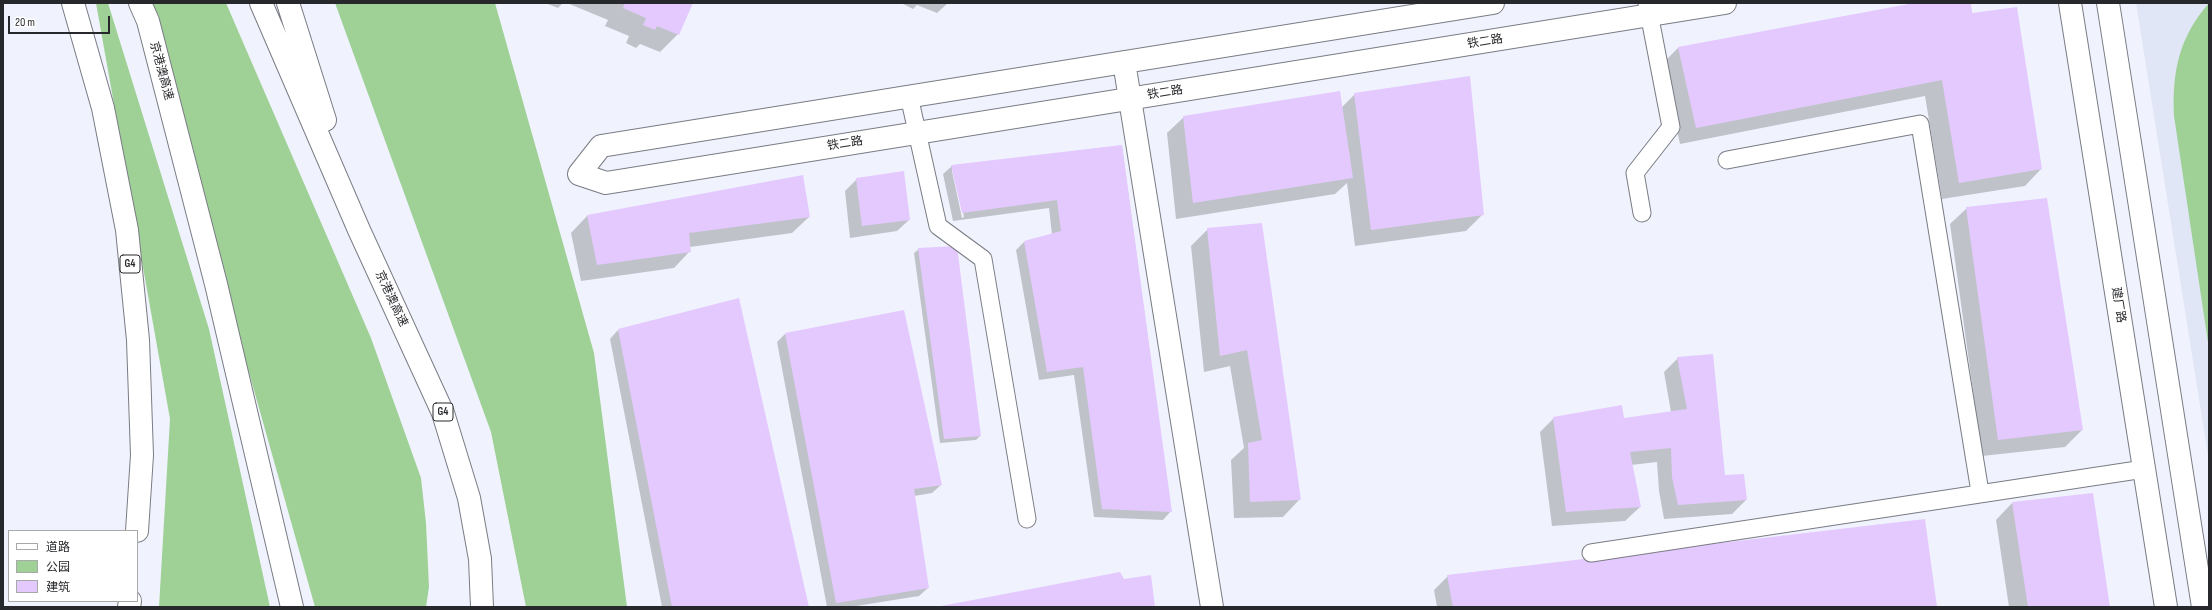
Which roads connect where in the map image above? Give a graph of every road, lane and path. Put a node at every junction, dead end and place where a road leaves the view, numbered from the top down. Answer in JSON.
{"nodes":[{"id":1,"x":74,"y":3,"type":"edge"},
{"id":2,"x":140,"y":3,"type":"edge"},
{"id":3,"x":261,"y":3,"type":"edge"},
{"id":4,"x":288,"y":3,"type":"edge"},
{"id":5,"x":1493,"y":3,"type":"edge"},
{"id":6,"x":1725,"y":3,"type":"edge"},
{"id":7,"x":2070,"y":3,"type":"edge"},
{"id":8,"x":2108,"y":3,"type":"edge"},
{"id":9,"x":1648,"y":9,"type":"edge"},
{"id":10,"x":1124,"y":62,"type":"junction"},
{"id":11,"x":908,"y":96,"type":"junction"},
{"id":12,"x":1130,"y":98,"type":"junction"},
{"id":13,"x":917,"y":133,"type":"junction"},
{"id":14,"x":1727,"y":160,"type":"dead end"},
{"id":15,"x":1642,"y":213,"type":"dead end"},
{"id":16,"x":359,"y":230,"type":"junction"},
{"id":17,"x":2144,"y":469,"type":"junction"},
{"id":18,"x":1980,"y":492,"type":"junction"},
{"id":19,"x":1027,"y":519,"type":"dead end"},
{"id":20,"x":137,"y":530,"type":"edge"},
{"id":21,"x":1591,"y":553,"type":"dead end"},
{"id":22,"x":292,"y":607,"type":"edge"},
{"id":23,"x":482,"y":607,"type":"edge"},
{"id":24,"x":1212,"y":607,"type":"edge"},
{"id":25,"x":2166,"y":607,"type":"edge"},
{"id":26,"x":2204,"y":607,"type":"edge"}],
"edges":[{"from":1,"to":20,"type":"main road","number":"G4"},
{"from":2,"to":22,"type":"main road","name":"京港澳高速"},
{"from":3,"to":16,"type":"main road","name":"京港澳高速","number":"G4"},
{"from":4,"to":16,"type":"main road"},
{"from":5,"to":10,"type":"main road"},
{"from":6,"to":9,"type":"main road","name":"铁二路"},
{"from":7,"to":17,"type":"main road","name":"建厂路"},
{"from":8,"to":26,"type":"main road"},
{"from":9,"to":12,"type":"main road","name":"铁二路"},
{"from":9,"to":15,"type":"lane"},
{"from":10,"to":11,"type":"main road"},
{"from":10,"to":12,"type":"main road"},
{"from":11,"to":13,"type":"lane"},
{"from":11,"to":13,"type":"main road","name":"铁二路"},
{"from":12,"to":13,"type":"main road","name":"铁二路"},
{"from":12,"to":24,"type":"main road"},
{"from":13,"to":19,"type":"lane"},
{"from":14,"to":18,"type":"lane"},
{"from":16,"to":23,"type":"main road","name":"京港澳高速","number":"G4"},
{"from":17,"to":18,"type":"lane"},
{"from":17,"to":25,"type":"main road","name":"建厂路"},
{"from":18,"to":21,"type":"lane"}]}
